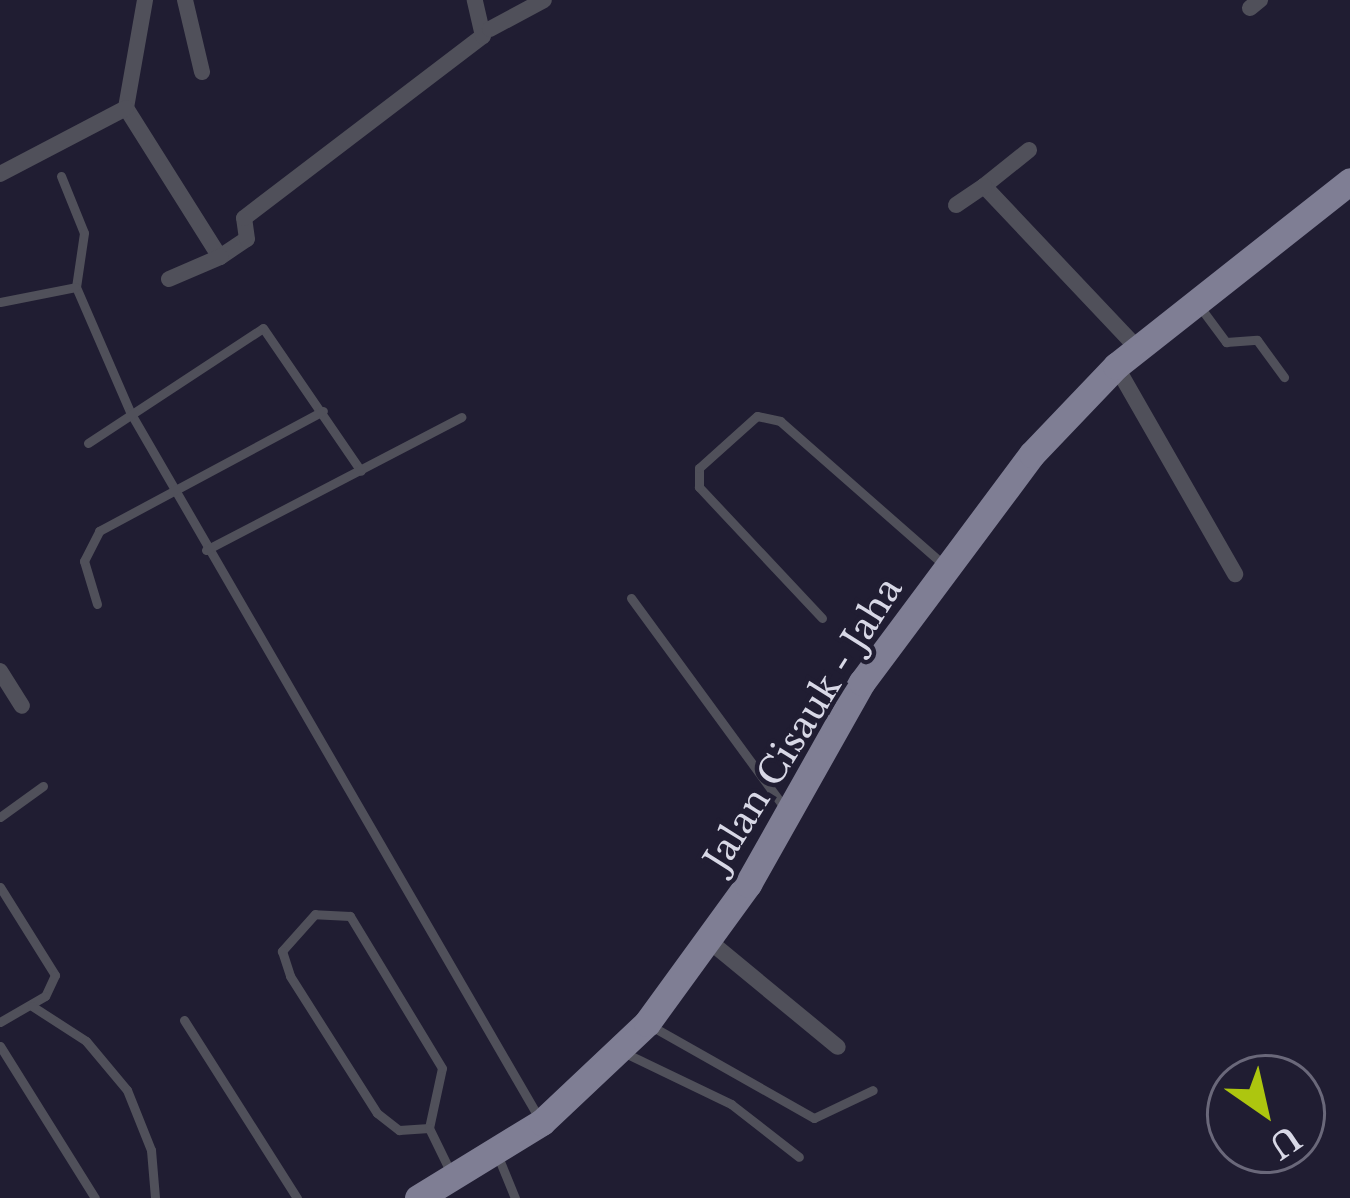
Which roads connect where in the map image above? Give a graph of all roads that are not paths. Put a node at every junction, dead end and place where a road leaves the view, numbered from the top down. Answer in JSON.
{"nodes":[{"id":1,"x":145,"y":0,"type":"edge"},
{"id":2,"x":185,"y":0,"type":"edge"},
{"id":3,"x":475,"y":0,"type":"edge"},
{"id":4,"x":544,"y":0,"type":"edge"},
{"id":5,"x":490,"y":29,"type":"junction"},
{"id":6,"x":202,"y":72,"type":"dead end"},
{"id":7,"x":126,"y":108,"type":"junction"},
{"id":8,"x":1029,"y":150,"type":"dead end"},
{"id":9,"x":0,"y":174,"type":"edge"},
{"id":10,"x":61,"y":176,"type":"dead end"},
{"id":11,"x":1350,"y":181,"type":"edge"},
{"id":12,"x":984,"y":186,"type":"junction"},
{"id":13,"x":956,"y":205,"type":"dead end"},
{"id":14,"x":220,"y":257,"type":"junction"},
{"id":15,"x":169,"y":279,"type":"dead end"},
{"id":16,"x":76,"y":287,"type":"junction"},
{"id":17,"x":0,"y":302,"type":"edge"},
{"id":18,"x":1196,"y":302,"type":"junction"},
{"id":19,"x":1127,"y":358,"type":"junction"},
{"id":20,"x":1284,"y":377,"type":"dead end"},
{"id":21,"x":322,"y":411,"type":"junction"},
{"id":22,"x":130,"y":412,"type":"junction"},
{"id":23,"x":461,"y":417,"type":"dead end"},
{"id":24,"x":88,"y":443,"type":"dead end"},
{"id":25,"x":362,"y":471,"type":"junction"},
{"id":26,"x":175,"y":493,"type":"junction"},
{"id":27,"x":206,"y":550,"type":"junction"},
{"id":28,"x":945,"y":566,"type":"junction"},
{"id":29,"x":1235,"y":574,"type":"dead end"},
{"id":30,"x":631,"y":598,"type":"dead end"},
{"id":31,"x":97,"y":604,"type":"dead end"},
{"id":32,"x":822,"y":618,"type":"dead end"},
{"id":33,"x":0,"y":671,"type":"edge"},
{"id":34,"x":22,"y":706,"type":"dead end"},
{"id":35,"x":43,"y":787,"type":"dead end"},
{"id":36,"x":787,"y":812,"type":"junction"},
{"id":37,"x":0,"y":817,"type":"edge"},
{"id":38,"x":0,"y":887,"type":"edge"},
{"id":39,"x":708,"y":940,"type":"junction"},
{"id":40,"x":32,"y":1006,"type":"junction"},
{"id":41,"x":184,"y":1020,"type":"dead end"},
{"id":42,"x":0,"y":1022,"type":"edge"},
{"id":43,"x":647,"y":1023,"type":"junction"},
{"id":44,"x":0,"y":1046,"type":"edge"},
{"id":45,"x":838,"y":1047,"type":"dead end"},
{"id":46,"x":620,"y":1052,"type":"junction"},
{"id":47,"x":872,"y":1090,"type":"dead end"},
{"id":48,"x":542,"y":1123,"type":"junction"},
{"id":49,"x":429,"y":1128,"type":"junction"},
{"id":50,"x":496,"y":1154,"type":"junction"},
{"id":51,"x":800,"y":1157,"type":"dead end"},
{"id":52,"x":454,"y":1178,"type":"junction"},
{"id":53,"x":95,"y":1198,"type":"edge"},
{"id":54,"x":155,"y":1198,"type":"edge"},
{"id":55,"x":297,"y":1198,"type":"edge"},
{"id":56,"x":418,"y":1198,"type":"edge"},
{"id":57,"x":514,"y":1198,"type":"edge"}],
"edges":[{"from":1,"to":7,"type":"street"},
{"from":2,"to":6,"type":"street"},
{"from":3,"to":5,"type":"street"},
{"from":4,"to":5,"type":"street"},
{"from":5,"to":14,"type":"street"},
{"from":7,"to":9,"type":"street"},
{"from":7,"to":14,"type":"street"},
{"from":8,"to":12,"type":"street"},
{"from":10,"to":16,"type":"lane"},
{"from":11,"to":18,"type":"main road","name":"Jalan Cisauk - Jaha"},
{"from":12,"to":13,"type":"street"},
{"from":12,"to":19,"type":"street"},
{"from":14,"to":15,"type":"street"},
{"from":16,"to":17,"type":"lane"},
{"from":16,"to":22,"type":"lane"},
{"from":18,"to":19,"type":"main road","name":"Jalan Cisauk - Jaha"},
{"from":18,"to":20,"type":"lane"},
{"from":19,"to":28,"type":"main road","name":"Jalan Cisauk - Jaha"},
{"from":19,"to":29,"type":"street"},
{"from":21,"to":22,"type":"lane"},
{"from":21,"to":25,"type":"lane"},
{"from":21,"to":26,"type":"lane"},
{"from":22,"to":24,"type":"lane"},
{"from":22,"to":26,"type":"lane"},
{"from":23,"to":25,"type":"lane"},
{"from":25,"to":27,"type":"lane"},
{"from":26,"to":27,"type":"lane"},
{"from":26,"to":31,"type":"lane"},
{"from":27,"to":48,"type":"lane"},
{"from":28,"to":32,"type":"lane"},
{"from":28,"to":36,"type":"main road","name":"Jalan Cisauk - Jaha"},
{"from":30,"to":36,"type":"lane"},
{"from":33,"to":34,"type":"street"},
{"from":35,"to":37,"type":"lane"},
{"from":36,"to":39,"type":"main road","name":"Jalan Cisauk - Jaha"},
{"from":38,"to":40,"type":"lane"},
{"from":39,"to":43,"type":"main road","name":"Jalan Cisauk - Jaha"},
{"from":39,"to":45,"type":"street"},
{"from":40,"to":42,"type":"lane"},
{"from":40,"to":54,"type":"lane"},
{"from":41,"to":55,"type":"lane"},
{"from":43,"to":46,"type":"main road","name":"Jalan Cisauk - Jaha"},
{"from":43,"to":47,"type":"lane"},
{"from":44,"to":53,"type":"lane"},
{"from":46,"to":48,"type":"main road","name":"Jalan Cisauk - Jaha"},
{"from":46,"to":51,"type":"lane"},
{"from":48,"to":50,"type":"main road","name":"Jalan Cisauk - Jaha"},
{"from":49,"to":49,"type":"lane"},
{"from":49,"to":52,"type":"lane"},
{"from":50,"to":52,"type":"main road","name":"Jalan Cisauk - Jaha"},
{"from":50,"to":57,"type":"lane"},
{"from":52,"to":56,"type":"main road","name":"Jalan Cisauk - Jaha"}]}
